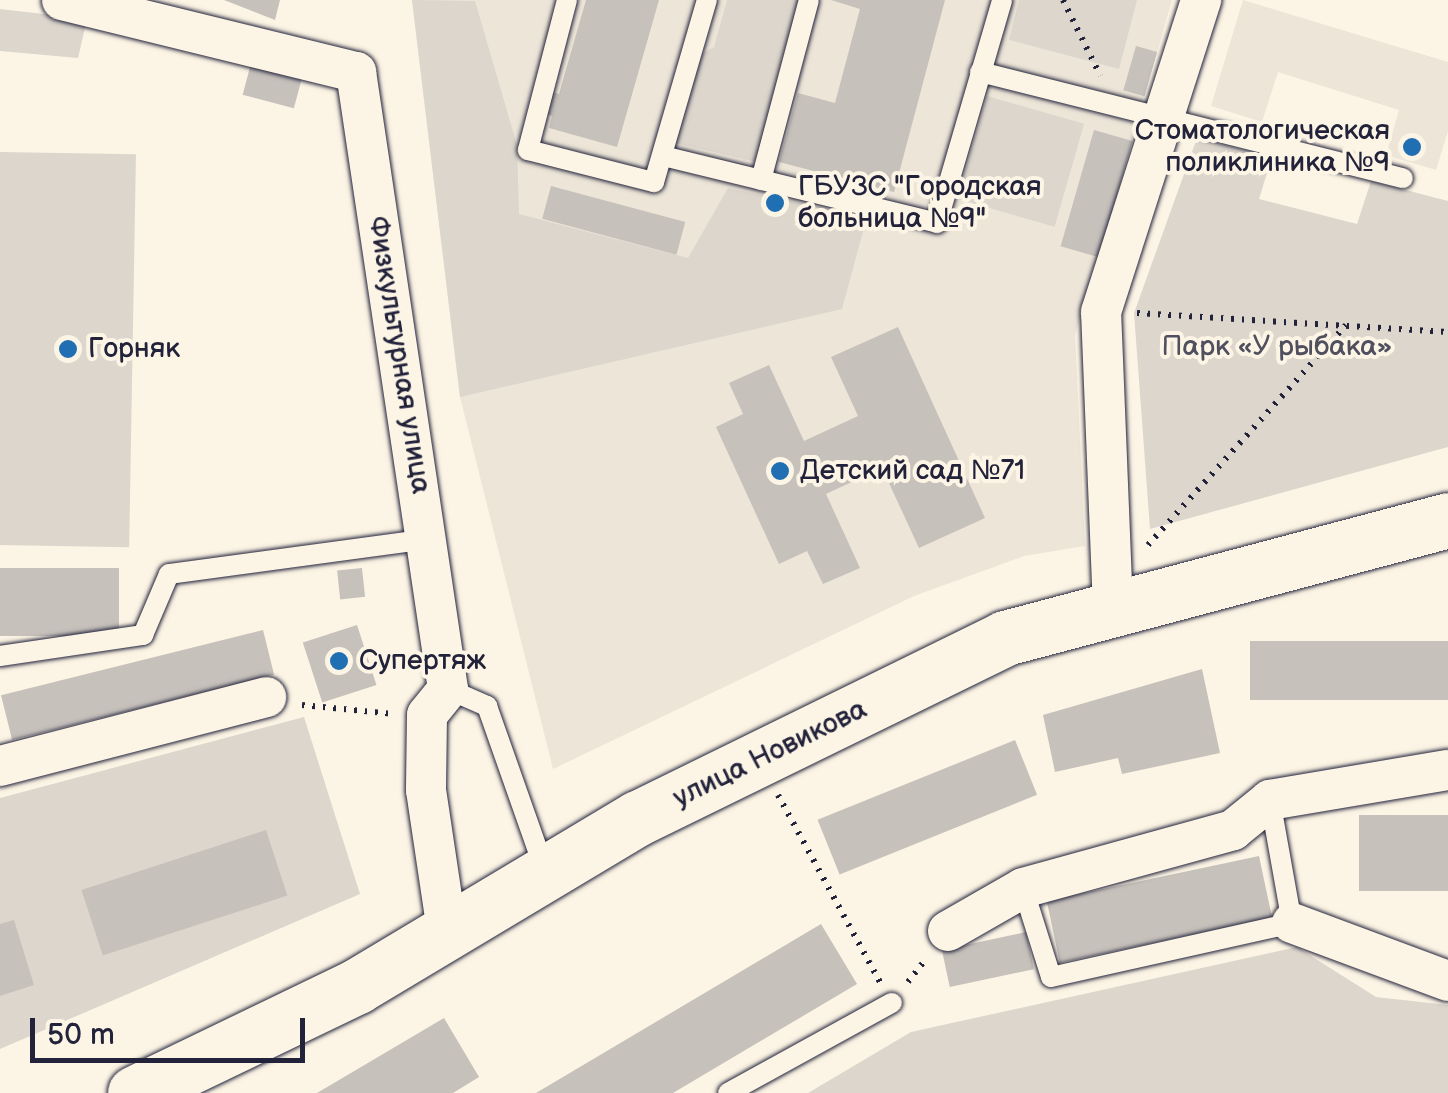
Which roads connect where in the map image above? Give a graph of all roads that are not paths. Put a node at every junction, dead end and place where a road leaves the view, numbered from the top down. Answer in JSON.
{"nodes":[{"id":1,"x":62,"y":0,"type":"edge"},
{"id":2,"x":567,"y":0,"type":"edge"},
{"id":3,"x":707,"y":0,"type":"edge"},
{"id":4,"x":809,"y":0,"type":"edge"},
{"id":5,"x":1002,"y":0,"type":"edge"},
{"id":6,"x":1201,"y":0,"type":"edge"},
{"id":7,"x":980,"y":72,"type":"junction"},
{"id":8,"x":1166,"y":116,"type":"junction"},
{"id":9,"x":663,"y":156,"type":"junction"},
{"id":10,"x":1402,"y":178,"type":"dead end"},
{"id":11,"x":761,"y":180,"type":"junction"},
{"id":12,"x":1448,"y":520,"type":"edge"},
{"id":13,"x":427,"y":540,"type":"junction"},
{"id":14,"x":1113,"y":609,"type":"junction"},
{"id":15,"x":0,"y":656,"type":"edge"},
{"id":16,"x":266,"y":696,"type":"road end"},
{"id":17,"x":438,"y":702,"type":"junction"},
{"id":18,"x":0,"y":766,"type":"edge"},
{"id":19,"x":1448,"y":770,"type":"edge"},
{"id":20,"x":1270,"y":800,"type":"junction"},
{"id":21,"x":546,"y":873,"type":"junction"},
{"id":22,"x":1023,"y":888,"type":"junction"},
{"id":23,"x":1292,"y":923,"type":"junction"},
{"id":24,"x":447,"y":931,"type":"junction"},
{"id":25,"x":948,"y":931,"type":"road end"},
{"id":26,"x":1448,"y":980,"type":"edge"},
{"id":27,"x":892,"y":1003,"type":"road end"},
{"id":28,"x":135,"y":1093,"type":"edge"},
{"id":29,"x":728,"y":1093,"type":"edge"}],
"edges":[{"from":1,"to":13,"type":"street","name":"Физкультурная улица"},
{"from":2,"to":9,"type":"lane"},
{"from":3,"to":9,"type":"lane"},
{"from":4,"to":11,"type":"lane"},
{"from":5,"to":7,"type":"lane"},
{"from":6,"to":8,"type":"street"},
{"from":7,"to":8,"type":"lane"},
{"from":7,"to":11,"type":"lane"},
{"from":8,"to":10,"type":"lane"},
{"from":8,"to":14,"type":"street"},
{"from":9,"to":11,"type":"lane"},
{"from":12,"to":14,"type":"main road","name":"улица Новикова"},
{"from":13,"to":15,"type":"lane"},
{"from":13,"to":17,"type":"street","name":"Физкультурная улица"},
{"from":14,"to":21,"type":"main road","name":"улица Новикова"},
{"from":16,"to":18,"type":"street"},
{"from":17,"to":21,"type":"lane"},
{"from":17,"to":24,"type":"street","name":"Физкультурная улица"},
{"from":19,"to":20,"type":"street"},
{"from":20,"to":22,"type":"street"},
{"from":20,"to":23,"type":"lane"},
{"from":21,"to":24,"type":"main road","name":"улица Новикова"},
{"from":22,"to":23,"type":"lane"},
{"from":22,"to":25,"type":"street"},
{"from":23,"to":26,"type":"street"},
{"from":24,"to":28,"type":"main road","name":"улица Новикова"},
{"from":27,"to":29,"type":"lane"}]}
